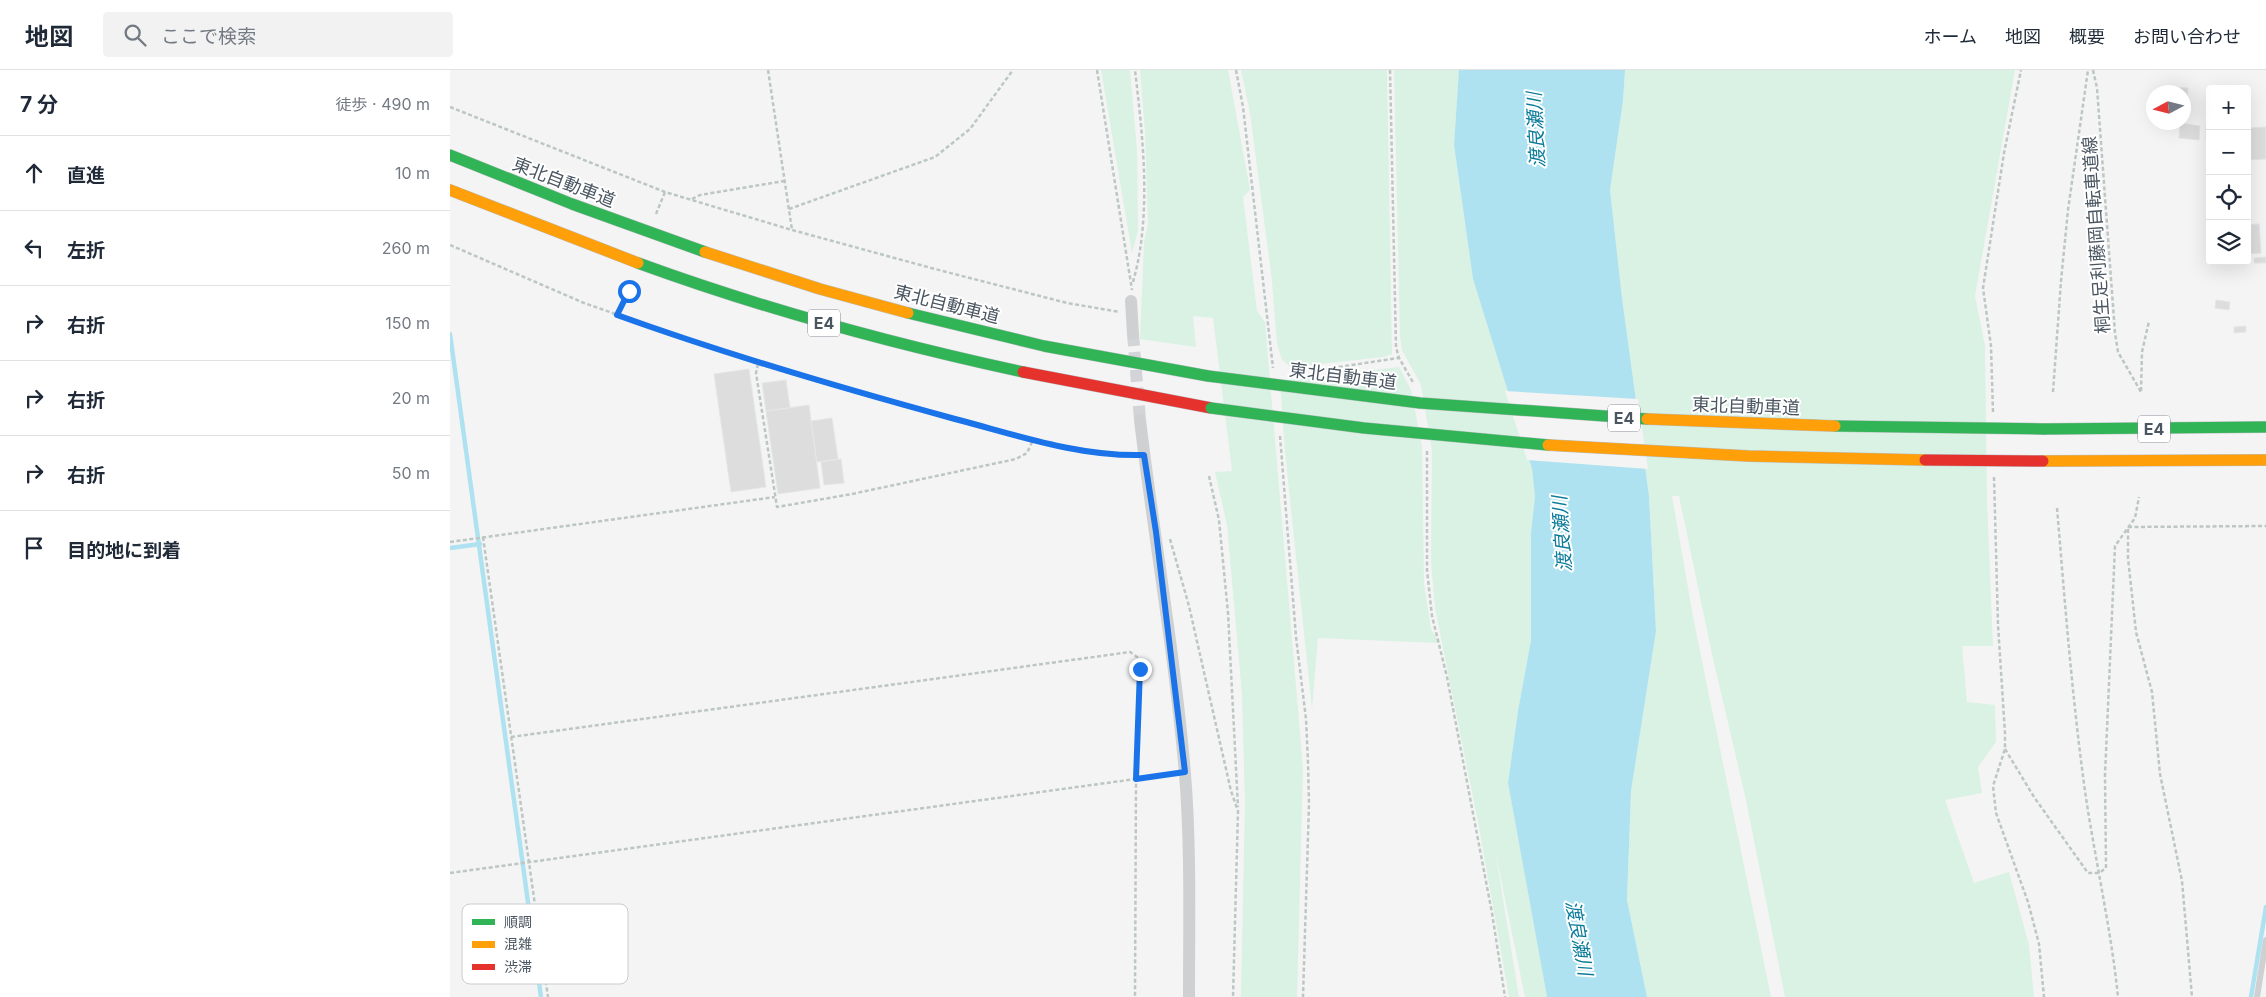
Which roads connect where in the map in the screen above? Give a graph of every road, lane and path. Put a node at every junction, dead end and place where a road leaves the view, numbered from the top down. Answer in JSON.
{"nodes":[{"id":1,"x":768,"y":70,"type":"edge"},
{"id":2,"x":1012,"y":70,"type":"edge"},
{"id":3,"x":1097,"y":70,"type":"edge"},
{"id":4,"x":1134,"y":70,"type":"edge"},
{"id":5,"x":1236,"y":70,"type":"edge"},
{"id":6,"x":1390,"y":70,"type":"edge"},
{"id":7,"x":2021,"y":70,"type":"edge"},
{"id":8,"x":2088,"y":70,"type":"edge"},
{"id":9,"x":2094,"y":70,"type":"edge"},
{"id":10,"x":450,"y":107,"type":"edge"},
{"id":11,"x":450,"y":155,"type":"edge"},
{"id":12,"x":784,"y":181,"type":"junction"},
{"id":13,"x":450,"y":190,"type":"edge"},
{"id":14,"x":665,"y":192,"type":"junction"},
{"id":15,"x":690,"y":199,"type":"junction"},
{"id":16,"x":789,"y":209,"type":"junction"},
{"id":17,"x":656,"y":214,"type":"dead end"},
{"id":18,"x":792,"y":230,"type":"junction"},
{"id":19,"x":450,"y":246,"type":"edge"},
{"id":20,"x":1132,"y":284,"type":"junction"},
{"id":21,"x":629,"y":291,"type":"dead end"},
{"id":22,"x":1132,"y":307,"type":"junction"},
{"id":23,"x":617,"y":315,"type":"junction"},
{"id":24,"x":2149,"y":322,"type":"dead end"},
{"id":25,"x":1133,"y":334,"type":"tunnel mouth"},
{"id":26,"x":1399,"y":358,"type":"junction"},
{"id":27,"x":758,"y":364,"type":"junction"},
{"id":28,"x":1312,"y":371,"type":"dead end"},
{"id":29,"x":1274,"y":377,"type":"dead end"},
{"id":30,"x":1417,"y":389,"type":"dead end"},
{"id":31,"x":2054,"y":392,"type":"dead end"},
{"id":32,"x":1993,"y":416,"type":"dead end"},
{"id":33,"x":1140,"y":420,"type":"tunnel mouth"},
{"id":34,"x":2266,"y":427,"type":"edge"},
{"id":35,"x":1279,"y":432,"type":"dead end"},
{"id":36,"x":1033,"y":440,"type":"junction"},
{"id":37,"x":1426,"y":444,"type":"dead end"},
{"id":38,"x":1144,"y":455,"type":"junction"},
{"id":39,"x":2266,"y":460,"type":"edge"},
{"id":40,"x":1994,"y":474,"type":"dead end"},
{"id":41,"x":1209,"y":476,"type":"dead end"},
{"id":42,"x":774,"y":497,"type":"junction"},
{"id":43,"x":2139,"y":497,"type":"dead end"},
{"id":44,"x":2057,"y":508,"type":"dead end"},
{"id":45,"x":2266,"y":526,"type":"edge"},
{"id":46,"x":2128,"y":527,"type":"junction"},
{"id":47,"x":1168,"y":531,"type":"dead end"},
{"id":48,"x":483,"y":538,"type":"junction"},
{"id":49,"x":450,"y":542,"type":"edge"},
{"id":50,"x":511,"y":738,"type":"junction"},
{"id":51,"x":2005,"y":749,"type":"junction"},
{"id":52,"x":1185,"y":772,"type":"junction"},
{"id":53,"x":1136,"y":779,"type":"junction"},
{"id":54,"x":1238,"y":811,"type":"junction"},
{"id":55,"x":530,"y":862,"type":"junction"},
{"id":56,"x":450,"y":873,"type":"edge"},
{"id":57,"x":2099,"y":873,"type":"junction"},
{"id":58,"x":536,"y":904,"type":"edge"},
{"id":59,"x":2266,"y":940,"type":"edge"},
{"id":60,"x":546,"y":984,"type":"edge"},
{"id":61,"x":548,"y":997,"type":"edge"},
{"id":62,"x":1135,"y":997,"type":"edge"},
{"id":63,"x":1189,"y":997,"type":"edge"},
{"id":64,"x":1233,"y":997,"type":"edge"},
{"id":65,"x":1303,"y":997,"type":"edge"},
{"id":66,"x":1505,"y":997,"type":"edge"},
{"id":67,"x":2044,"y":997,"type":"edge"},
{"id":68,"x":2118,"y":997,"type":"edge"},
{"id":69,"x":2192,"y":997,"type":"edge"},
{"id":70,"x":2257,"y":997,"type":"edge"}],
"edges":[{"from":1,"to":12,"type":"path"},
{"from":2,"to":16,"type":"path"},
{"from":3,"to":20,"type":"path"},
{"from":4,"to":20,"type":"path"},
{"from":5,"to":29,"type":"path"},
{"from":6,"to":26,"type":"path"},
{"from":7,"to":32,"type":"path"},
{"from":8,"to":31,"type":"path"},
{"from":9,"to":24,"type":"path","name":"桐生足利藤岡自転車道線"},
{"from":10,"to":14,"type":"path"},
{"from":11,"to":34,"type":"highway","name":"東北自動車道","number":"E4","bridge":true},
{"from":12,"to":15,"type":"path"},
{"from":12,"to":16,"type":"path"},
{"from":13,"to":39,"type":"highway","number":"E4","bridge":true},
{"from":14,"to":15,"type":"path"},
{"from":14,"to":17,"type":"path"},
{"from":15,"to":18,"type":"path"},
{"from":16,"to":18,"type":"path"},
{"from":18,"to":22,"type":"path"},
{"from":19,"to":23,"type":"path"},
{"from":20,"to":22,"type":"path"},
{"from":21,"to":23,"type":"path"},
{"from":22,"to":25,"type":"street"},
{"from":23,"to":27,"type":"path"},
{"from":26,"to":28,"type":"path"},
{"from":26,"to":30,"type":"path"},
{"from":27,"to":36,"type":"path"},
{"from":27,"to":42,"type":"path"},
{"from":33,"to":38,"type":"street"},
{"from":35,"to":65,"type":"path"},
{"from":36,"to":38,"type":"path"},
{"from":36,"to":42,"type":"path"},
{"from":37,"to":66,"type":"path"},
{"from":38,"to":52,"type":"street"},
{"from":40,"to":51,"type":"path"},
{"from":41,"to":54,"type":"path"},
{"from":42,"to":48,"type":"path"},
{"from":43,"to":46,"type":"path"},
{"from":44,"to":57,"type":"path"},
{"from":45,"to":46,"type":"path"},
{"from":46,"to":57,"type":"path"},
{"from":46,"to":69,"type":"path"},
{"from":47,"to":54,"type":"path"},
{"from":48,"to":49,"type":"path"},
{"from":48,"to":50,"type":"path"},
{"from":50,"to":53,"type":"path"},
{"from":50,"to":55,"type":"path"},
{"from":51,"to":57,"type":"path"},
{"from":51,"to":67,"type":"path"},
{"from":52,"to":53,"type":"path"},
{"from":52,"to":63,"type":"street"},
{"from":53,"to":55,"type":"path"},
{"from":53,"to":62,"type":"path"},
{"from":54,"to":64,"type":"path"},
{"from":55,"to":56,"type":"path"},
{"from":55,"to":58,"type":"path"},
{"from":57,"to":68,"type":"path"},
{"from":59,"to":70,"type":"lane"},
{"from":60,"to":61,"type":"path"}]}
